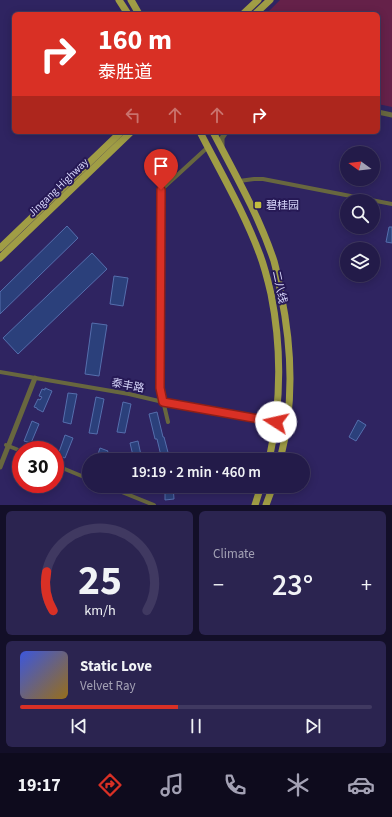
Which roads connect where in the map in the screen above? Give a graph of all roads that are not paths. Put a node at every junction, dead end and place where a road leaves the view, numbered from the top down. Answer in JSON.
{"nodes":[{"id":1,"x":119,"y":0,"type":"edge"},
{"id":2,"x":131,"y":0,"type":"edge"},
{"id":3,"x":258,"y":0,"type":"edge"},
{"id":4,"x":270,"y":0,"type":"edge"},
{"id":5,"x":127,"y":12,"type":"edge"},
{"id":6,"x":138,"y":12,"type":"edge"},
{"id":7,"x":245,"y":12,"type":"edge"},
{"id":8,"x":257,"y":12,"type":"edge"},
{"id":9,"x":380,"y":111,"type":"edge"},
{"id":10,"x":392,"y":113,"type":"edge"},
{"id":11,"x":119,"y":134,"type":"edge"},
{"id":12,"x":129,"y":134,"type":"edge"},
{"id":13,"x":201,"y":134,"type":"edge"},
{"id":14,"x":214,"y":134,"type":"edge"},
{"id":15,"x":225,"y":134,"type":"edge"},
{"id":16,"x":208,"y":147,"type":"junction"},
{"id":17,"x":222,"y":149,"type":"junction"},
{"id":18,"x":239,"y":181,"type":"junction"},
{"id":19,"x":392,"y":204,"type":"edge"},
{"id":20,"x":0,"y":248,"type":"edge"},
{"id":21,"x":0,"y":258,"type":"edge"},
{"id":22,"x":0,"y":372,"type":"edge"},
{"id":23,"x":34,"y":378,"type":"junction"},
{"id":24,"x":163,"y":402,"type":"junction"},
{"id":25,"x":168,"y":422,"type":"dead end"},
{"id":26,"x":276,"y":422,"type":"junction"},
{"id":27,"x":7,"y":445,"type":"junction"},
{"id":28,"x":12,"y":447,"type":"edge"},
{"id":29,"x":270,"y":453,"type":"edge"},
{"id":30,"x":282,"y":453,"type":"edge"},
{"id":31,"x":0,"y":459,"type":"edge"},
{"id":32,"x":0,"y":467,"type":"edge"},
{"id":33,"x":64,"y":469,"type":"edge"},
{"id":34,"x":82,"y":476,"type":"edge"},
{"id":35,"x":124,"y":493,"type":"edge"},
{"id":36,"x":259,"y":493,"type":"edge"},
{"id":37,"x":270,"y":493,"type":"edge"},
{"id":38,"x":154,"y":505,"type":"edge"},
{"id":39,"x":255,"y":505,"type":"edge"},
{"id":40,"x":266,"y":505,"type":"edge"}],
"edges":[{"from":1,"to":5,"type":"main road"},
{"from":2,"to":6,"type":"main road"},
{"from":3,"to":7,"type":"main road"},
{"from":4,"to":8,"type":"main road"},
{"from":9,"to":10,"type":"street"},
{"from":11,"to":20,"type":"main road","name":"Jingang Highway"},
{"from":12,"to":21,"type":"main road","name":"Jingang Highway"},
{"from":13,"to":16,"type":"main road","name":"二八线"},
{"from":14,"to":17,"type":"main road","name":"二八线"},
{"from":15,"to":17,"type":"street"},
{"from":16,"to":24,"type":"street"},
{"from":16,"to":26,"type":"main road","name":"二八线"},
{"from":17,"to":18,"type":"main road","name":"二八线"},
{"from":18,"to":19,"type":"street"},
{"from":18,"to":30,"type":"main road","name":"二八线"},
{"from":22,"to":23,"type":"street","name":"泰丰路"},
{"from":23,"to":24,"type":"street","name":"泰丰路"},
{"from":23,"to":27,"type":"street"},
{"from":24,"to":25,"type":"street"},
{"from":24,"to":26,"type":"street","name":"泰丰路"},
{"from":26,"to":29,"type":"main road","name":"二八线"},
{"from":27,"to":28,"type":"street"},
{"from":27,"to":31,"type":"street"},
{"from":27,"to":32,"type":"street"},
{"from":33,"to":34,"type":"street"},
{"from":35,"to":38,"type":"street"},
{"from":36,"to":39,"type":"main road"},
{"from":37,"to":40,"type":"main road"}]}
